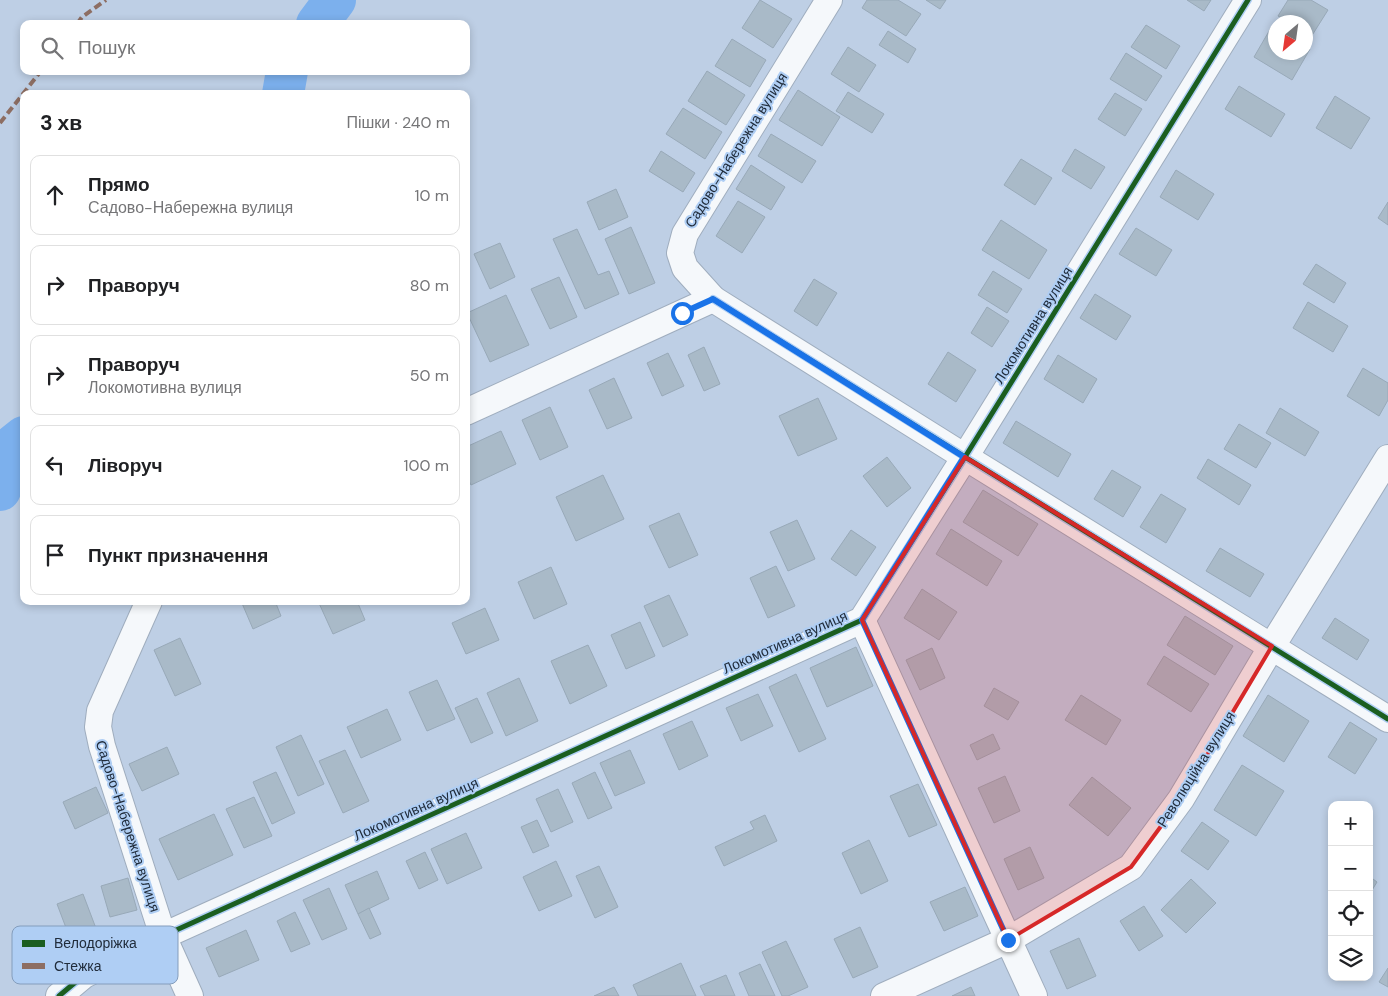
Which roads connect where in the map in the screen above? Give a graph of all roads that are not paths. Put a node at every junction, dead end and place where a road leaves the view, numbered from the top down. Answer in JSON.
{"nodes":[{"id":1,"x":829,"y":0,"type":"edge"},
{"id":2,"x":1248,"y":0,"type":"edge"},
{"id":3,"x":713,"y":299,"type":"junction"},
{"id":4,"x":470,"y":410,"type":"edge"},
{"id":5,"x":964,"y":457,"type":"junction"},
{"id":6,"x":1388,"y":458,"type":"edge"},
{"id":7,"x":147,"y":605,"type":"edge"},
{"id":8,"x":862,"y":620,"type":"junction"},
{"id":9,"x":1272,"y":646,"type":"junction"},
{"id":10,"x":1388,"y":718,"type":"edge"},
{"id":11,"x":160,"y":926,"type":"edge"},
{"id":12,"x":178,"y":929,"type":"edge"},
{"id":13,"x":1008,"y":940,"type":"junction"},
{"id":14,"x":178,"y":969,"type":"edge"},
{"id":15,"x":73,"y":984,"type":"edge"},
{"id":16,"x":58,"y":996,"type":"edge"},
{"id":17,"x":190,"y":996,"type":"edge"},
{"id":18,"x":884,"y":996,"type":"edge"},
{"id":19,"x":1034,"y":996,"type":"edge"}],
"edges":[{"from":1,"to":3,"type":"street","name":"Садово-Набережна вулиця"},
{"from":2,"to":5,"type":"street","name":"Локомотивна вулиця"},
{"from":3,"to":4,"type":"street"},
{"from":3,"to":5,"type":"street","name":"Садово-Набережна вулиця"},
{"from":5,"to":8,"type":"street","name":"Локомотивна вулиця"},
{"from":5,"to":9,"type":"street","name":"Садово-Набережна вулиця"},
{"from":6,"to":9,"type":"street","name":"Революційна вулиця"},
{"from":7,"to":11,"type":"street","name":"Садово-Набережна вулиця"},
{"from":8,"to":12,"type":"street","name":"Локомотивна вулиця"},
{"from":8,"to":13,"type":"street"},
{"from":9,"to":10,"type":"street","name":"Садово-Набережна вулиця"},
{"from":9,"to":13,"type":"street","name":"Революційна вулиця"},
{"from":13,"to":18,"type":"street","name":"Революційна вулиця"},
{"from":13,"to":19,"type":"street"},
{"from":14,"to":17,"type":"street","name":"Садово-Набережна вулиця"},
{"from":15,"to":16,"type":"street","name":"Локомотивна вулиця"}]}
